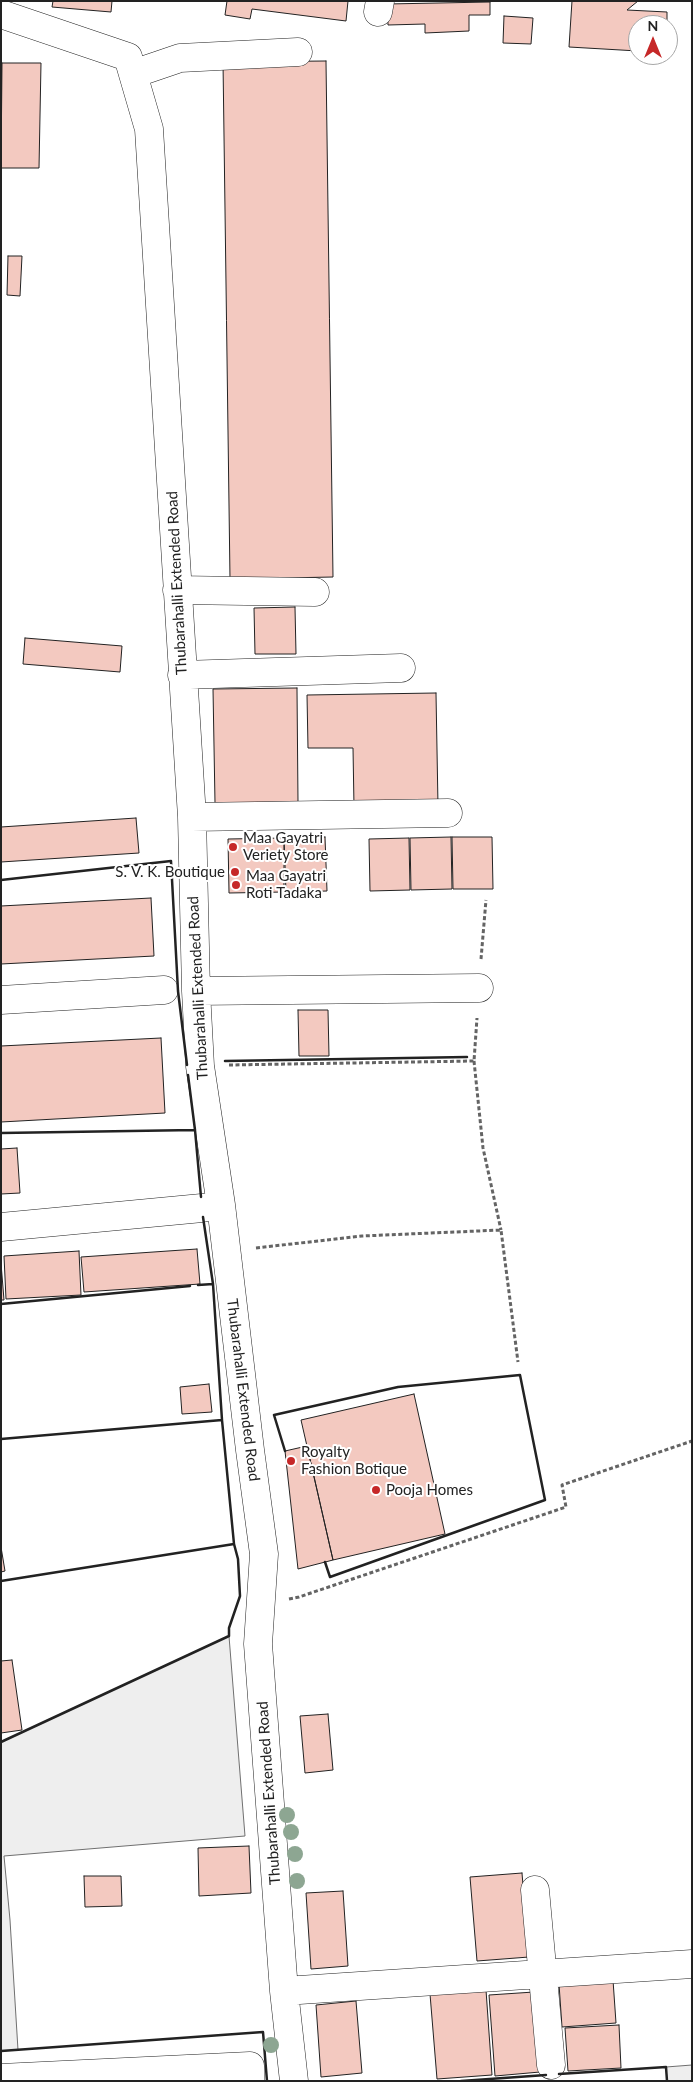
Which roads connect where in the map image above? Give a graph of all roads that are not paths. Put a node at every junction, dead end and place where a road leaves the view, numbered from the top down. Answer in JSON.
{"nodes":[{"id":1,"x":1,"y":14,"type":"edge"},
{"id":2,"x":298,"y":52,"type":"dead end"},
{"id":3,"x":133,"y":74,"type":"junction"},
{"id":4,"x":177,"y":590,"type":"junction"},
{"id":5,"x":315,"y":592,"type":"dead end"},
{"id":6,"x":401,"y":668,"type":"dead end"},
{"id":7,"x":182,"y":675,"type":"junction"},
{"id":8,"x":448,"y":813,"type":"dead end"},
{"id":9,"x":192,"y":817,"type":"junction"},
{"id":10,"x":479,"y":988,"type":"road end"},
{"id":11,"x":164,"y":990,"type":"dead end"},
{"id":12,"x":196,"y":991,"type":"junction"},
{"id":13,"x":1,"y":1000,"type":"edge"},
{"id":14,"x":221,"y":1204,"type":"junction"},
{"id":15,"x":1,"y":1227,"type":"edge"},
{"id":16,"x":535,"y":1890,"type":"dead end"},
{"id":17,"x":692,"y":1964,"type":"edge"},
{"id":18,"x":542,"y":1973,"type":"junction"},
{"id":19,"x":284,"y":1991,"type":"junction"},
{"id":20,"x":551,"y":2065,"type":"dead end"},
{"id":21,"x":1,"y":2078,"type":"edge"},
{"id":22,"x":250,"y":2081,"type":"edge"},
{"id":23,"x":294,"y":2081,"type":"edge"}],
"edges":[{"from":1,"to":3,"type":"street","name":"Thubarahalli Extended Road"},
{"from":2,"to":3,"type":"street"},
{"from":3,"to":4,"type":"street","name":"Thubarahalli Extended Road"},
{"from":4,"to":5,"type":"street"},
{"from":4,"to":7,"type":"street","name":"Thubarahalli Extended Road"},
{"from":6,"to":7,"type":"street"},
{"from":7,"to":9,"type":"street","name":"Thubarahalli Extended Road"},
{"from":8,"to":9,"type":"street"},
{"from":9,"to":12,"type":"street","name":"Thubarahalli Extended Road"},
{"from":10,"to":12,"type":"street"},
{"from":11,"to":13,"type":"street"},
{"from":12,"to":14,"type":"street","name":"Thubarahalli Extended Road"},
{"from":14,"to":15,"type":"street"},
{"from":14,"to":19,"type":"street","name":"Thubarahalli Extended Road"},
{"from":16,"to":18,"type":"street"},
{"from":17,"to":18,"type":"street"},
{"from":18,"to":19,"type":"street"},
{"from":18,"to":20,"type":"street"},
{"from":19,"to":23,"type":"street","name":"Thubarahalli Extended Road"},
{"from":21,"to":22,"type":"street"}]}
